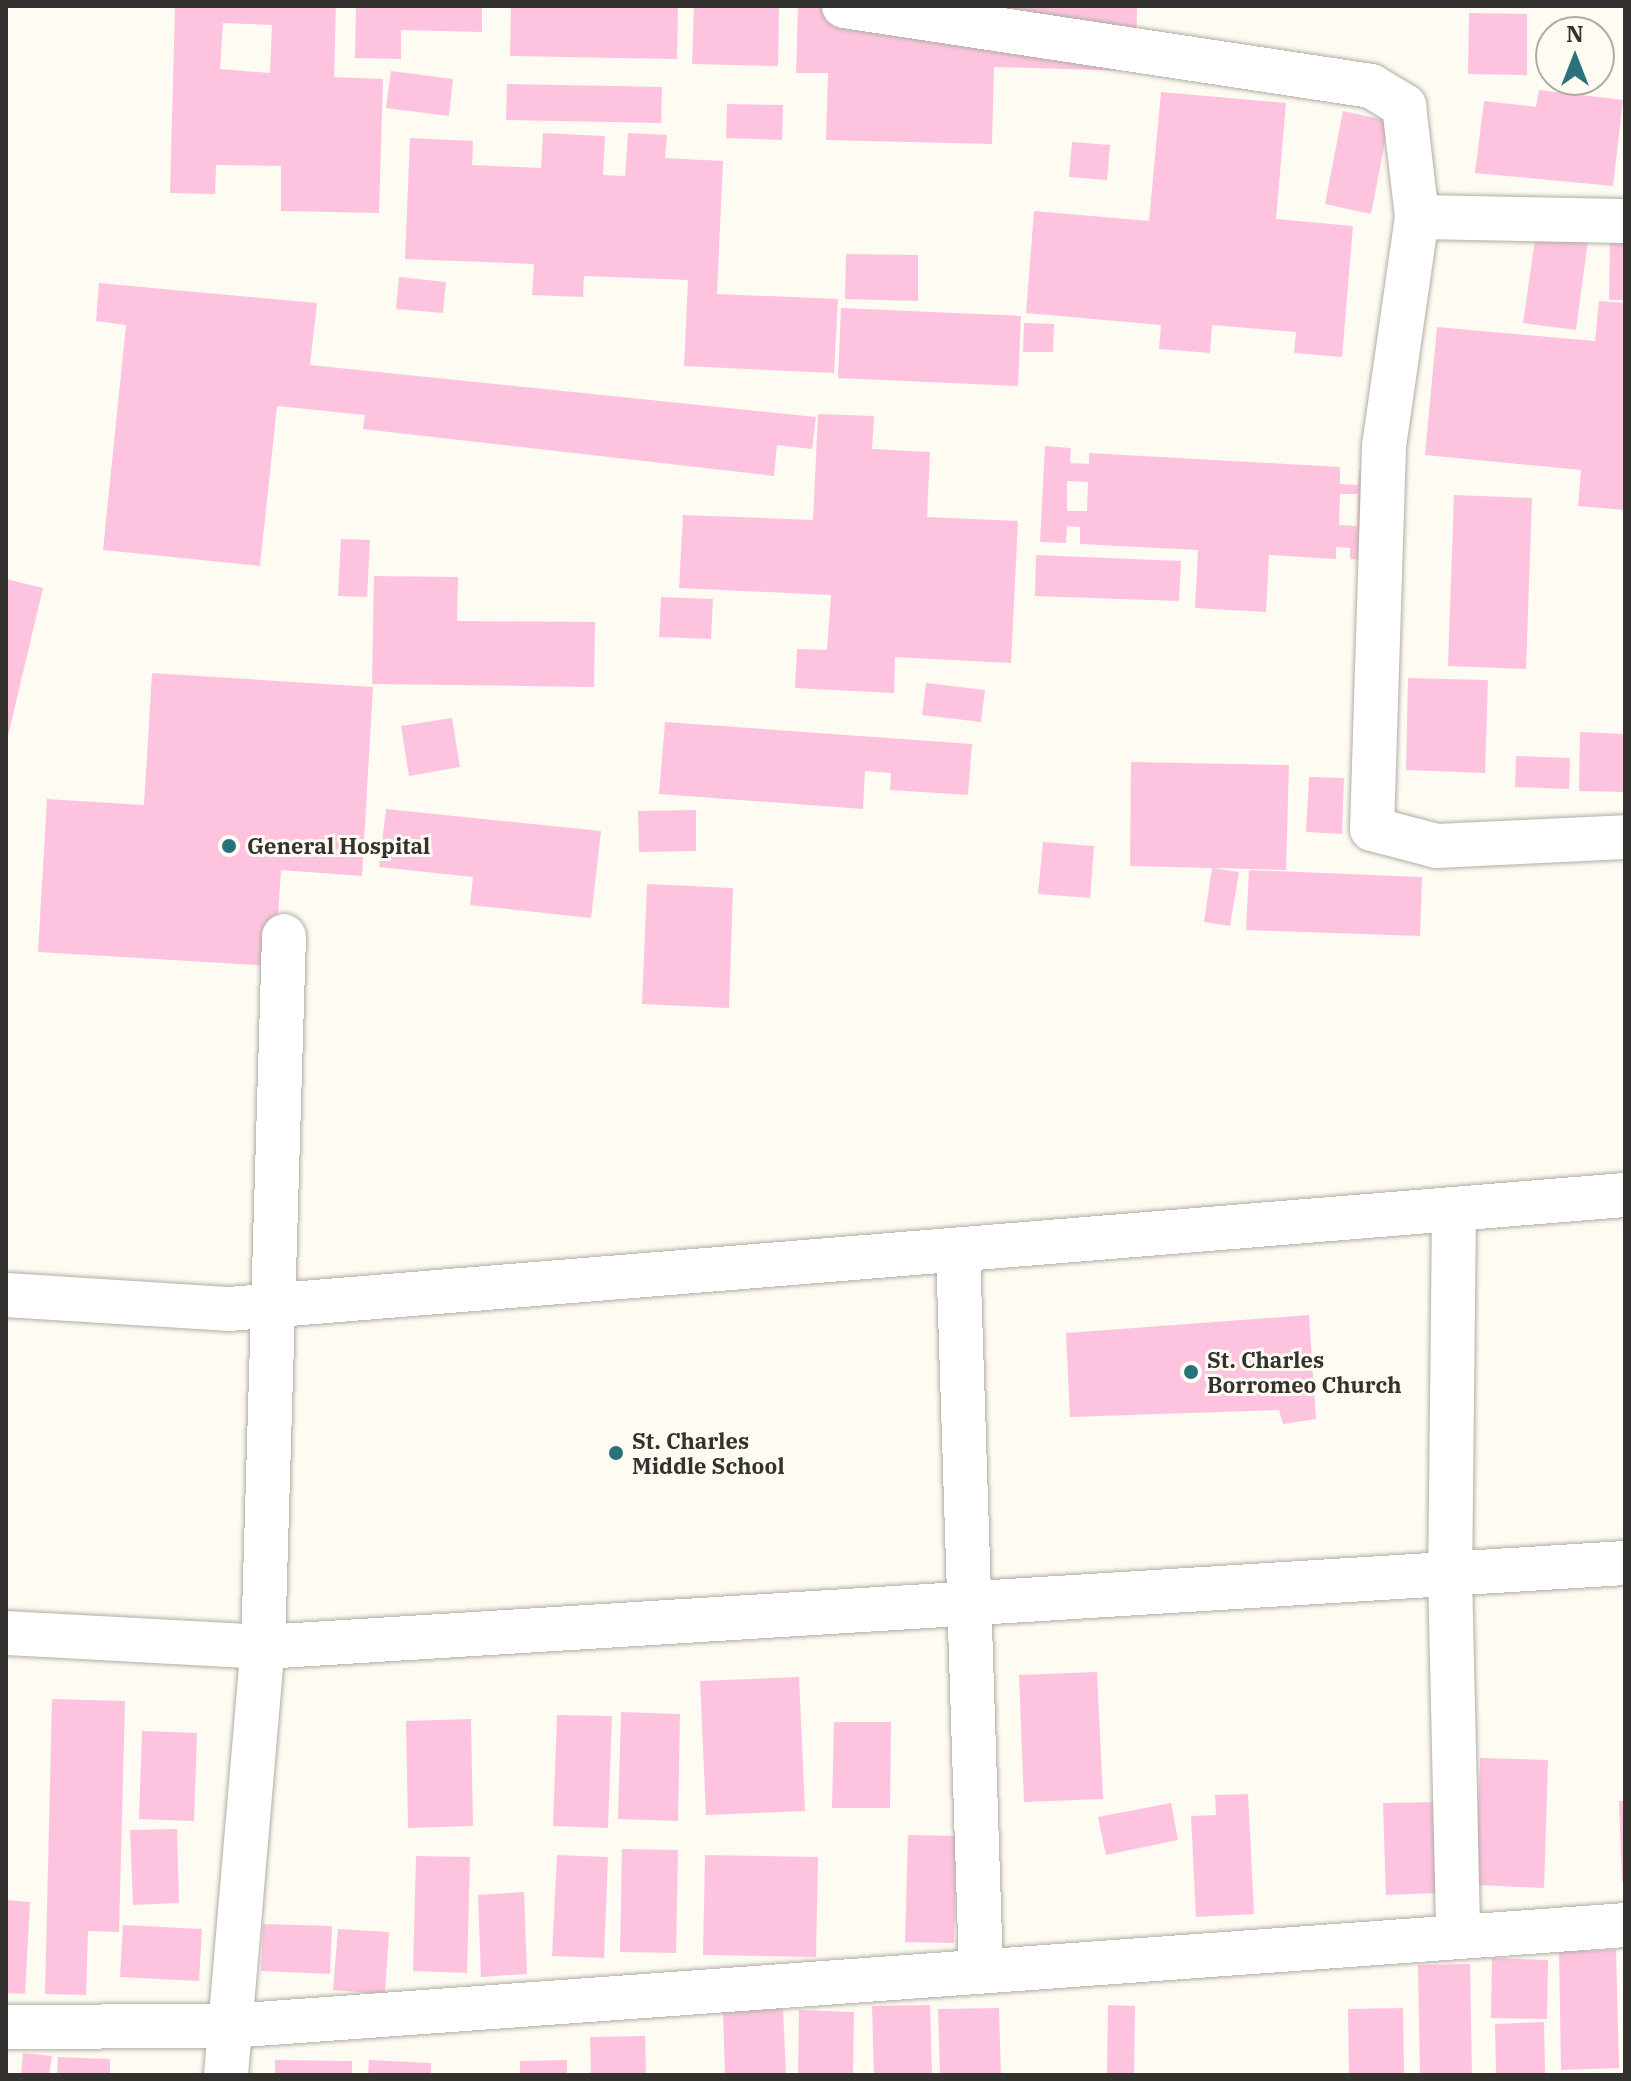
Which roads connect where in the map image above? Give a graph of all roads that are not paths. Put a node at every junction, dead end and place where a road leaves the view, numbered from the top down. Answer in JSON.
{"nodes":[{"id":1,"x":844,"y":6,"type":"edge"},
{"id":2,"x":1417,"y":217,"type":"junction"},
{"id":3,"x":1625,"y":221,"type":"edge"},
{"id":4,"x":1625,"y":837,"type":"edge"},
{"id":5,"x":284,"y":936,"type":"dead end"},
{"id":6,"x":1625,"y":1195,"type":"edge"},
{"id":7,"x":1454,"y":1209,"type":"junction"},
{"id":8,"x":958,"y":1250,"type":"junction"},
{"id":9,"x":6,"y":1295,"type":"edge"},
{"id":10,"x":274,"y":1306,"type":"junction"},
{"id":11,"x":1625,"y":1563,"type":"edge"},
{"id":12,"x":1450,"y":1574,"type":"junction"},
{"id":13,"x":966,"y":1604,"type":"junction"},
{"id":14,"x":6,"y":1633,"type":"edge"},
{"id":15,"x":263,"y":1647,"type":"junction"},
{"id":16,"x":1625,"y":1925,"type":"edge"},
{"id":17,"x":1458,"y":1937,"type":"junction"},
{"id":18,"x":981,"y":1971,"type":"junction"},
{"id":19,"x":230,"y":2026,"type":"junction"},
{"id":20,"x":6,"y":2027,"type":"edge"},
{"id":21,"x":226,"y":2075,"type":"edge"}],
"edges":[{"from":1,"to":2,"type":"street"},
{"from":2,"to":3,"type":"street"},
{"from":2,"to":4,"type":"street"},
{"from":5,"to":10,"type":"street"},
{"from":6,"to":7,"type":"street"},
{"from":7,"to":8,"type":"street"},
{"from":7,"to":12,"type":"street"},
{"from":8,"to":10,"type":"street"},
{"from":8,"to":13,"type":"street"},
{"from":9,"to":10,"type":"street"},
{"from":10,"to":15,"type":"street"},
{"from":11,"to":12,"type":"street"},
{"from":12,"to":13,"type":"street"},
{"from":12,"to":17,"type":"street"},
{"from":13,"to":15,"type":"street"},
{"from":13,"to":18,"type":"street"},
{"from":14,"to":15,"type":"street"},
{"from":15,"to":19,"type":"street"},
{"from":16,"to":17,"type":"street"},
{"from":17,"to":18,"type":"street"},
{"from":18,"to":19,"type":"street"},
{"from":19,"to":20,"type":"street"},
{"from":19,"to":21,"type":"street"}]}
